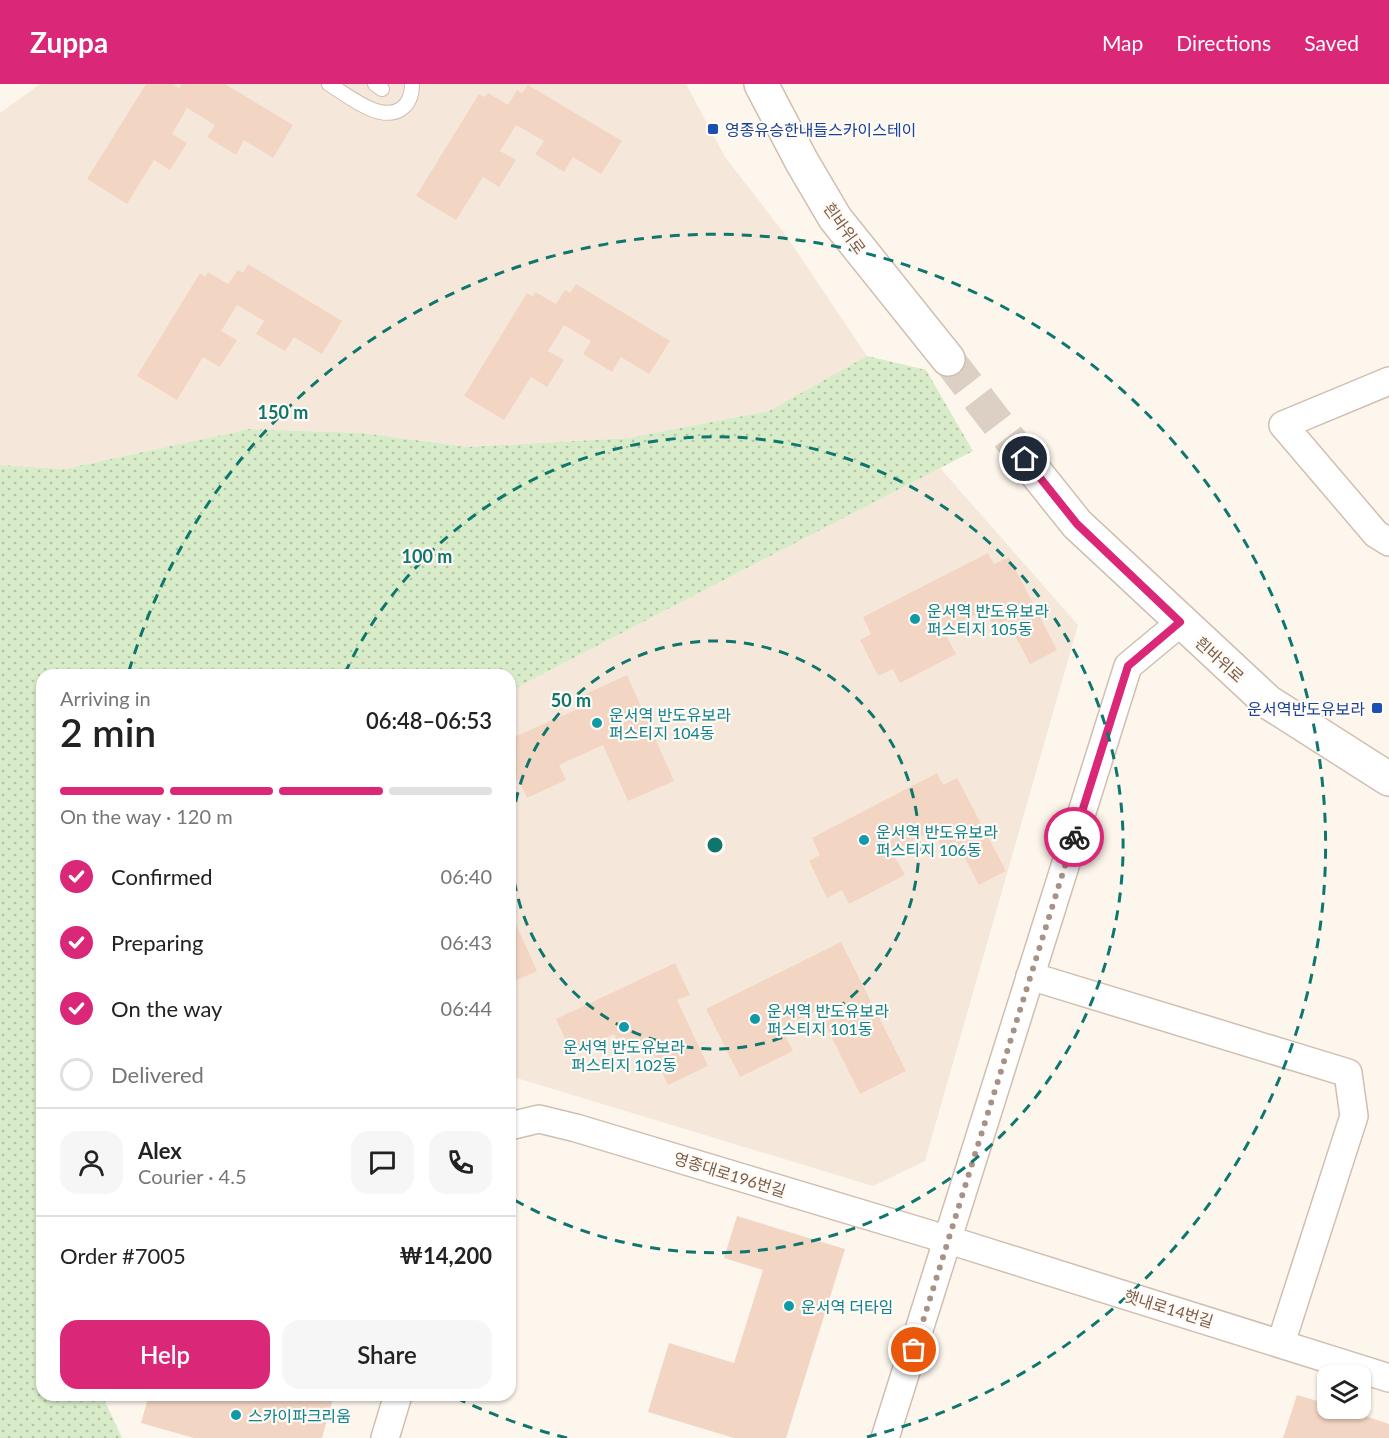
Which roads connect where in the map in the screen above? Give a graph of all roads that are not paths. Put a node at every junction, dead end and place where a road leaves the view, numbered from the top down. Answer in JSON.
{"nodes":[{"id":1,"x":329,"y":84,"type":"edge"},
{"id":2,"x":412,"y":84,"type":"edge"},
{"id":3,"x":761,"y":84,"type":"edge"},
{"id":4,"x":948,"y":358,"type":"tunnel mouth"},
{"id":5,"x":1389,"y":381,"type":"edge"},
{"id":6,"x":1025,"y":459,"type":"tunnel mouth"},
{"id":7,"x":1389,"y":542,"type":"edge"},
{"id":8,"x":1180,"y":622,"type":"junction"},
{"id":9,"x":1389,"y":779,"type":"edge"},
{"id":10,"x":1030,"y":976,"type":"junction"},
{"id":11,"x":516,"y":1125,"type":"edge"},
{"id":12,"x":949,"y":1240,"type":"junction"},
{"id":13,"x":1281,"y":1343,"type":"junction"},
{"id":14,"x":1389,"y":1378,"type":"edge"},
{"id":15,"x":396,"y":1401,"type":"edge"},
{"id":16,"x":385,"y":1438,"type":"edge"},
{"id":17,"x":885,"y":1438,"type":"edge"}],
"edges":[{"from":1,"to":2,"type":"lane"},
{"from":3,"to":4,"type":"street","name":"흰바위로"},
{"from":5,"to":7,"type":"street"},
{"from":6,"to":8,"type":"street","name":"흰바위로"},
{"from":8,"to":9,"type":"street","name":"흰바위로"},
{"from":8,"to":10,"type":"street"},
{"from":10,"to":12,"type":"street"},
{"from":10,"to":13,"type":"street"},
{"from":11,"to":12,"type":"street","name":"영종대로196번길"},
{"from":12,"to":13,"type":"street","name":"햇내로14번길"},
{"from":12,"to":17,"type":"street"},
{"from":13,"to":14,"type":"street","name":"햇내로14번길"},
{"from":15,"to":16,"type":"street"}]}
